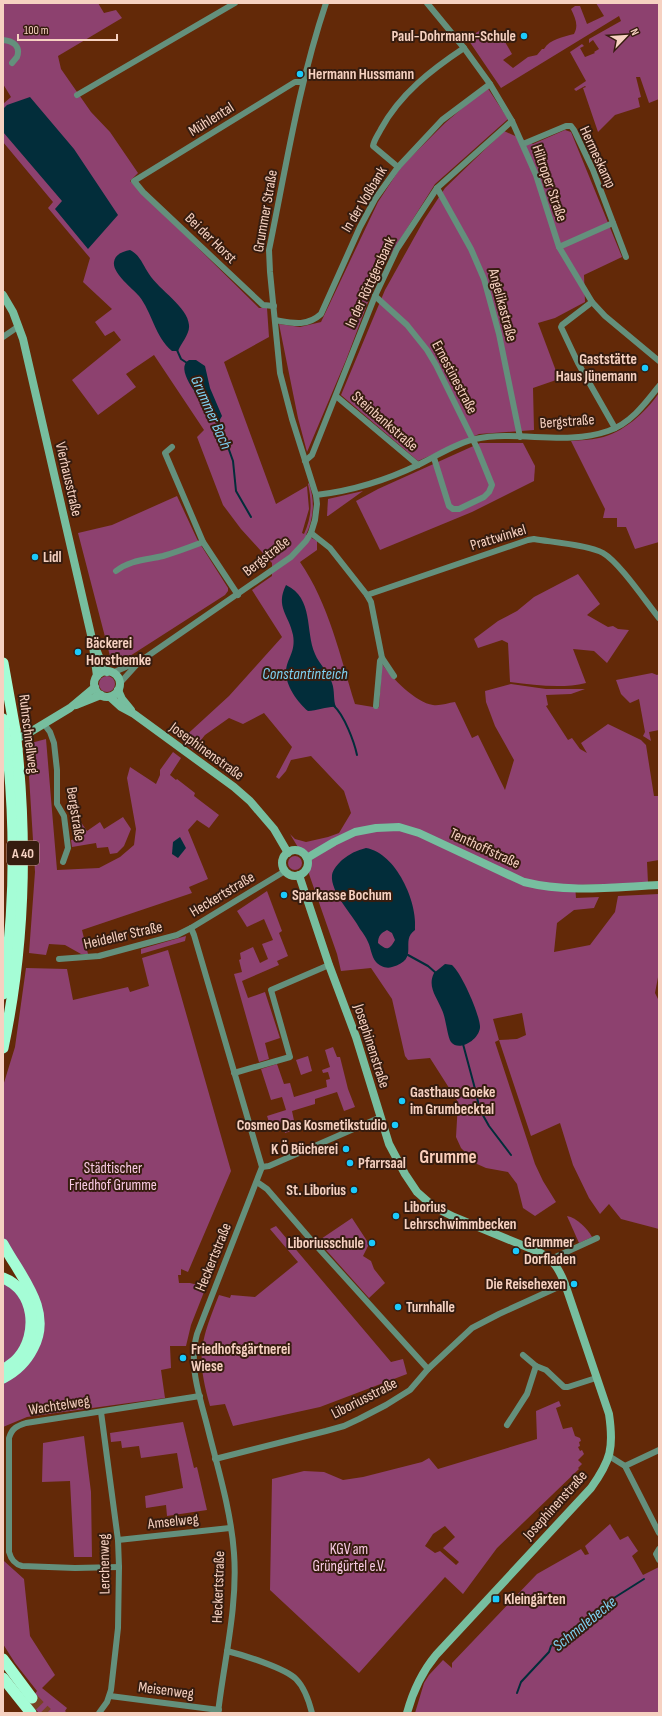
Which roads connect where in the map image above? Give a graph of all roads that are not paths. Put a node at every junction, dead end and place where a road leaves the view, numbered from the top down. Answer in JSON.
{"nodes":[{"id":1,"x":235,"y":3,"type":"edge"},
{"id":2,"x":326,"y":3,"type":"edge"},
{"id":3,"x":427,"y":3,"type":"edge"},
{"id":4,"x":3,"y":40,"type":"edge"},
{"id":5,"x":464,"y":48,"type":"junction"},
{"id":6,"x":12,"y":63,"type":"dead end"},
{"id":7,"x":302,"y":82,"type":"junction"},
{"id":8,"x":490,"y":84,"type":"junction"},
{"id":9,"x":77,"y":96,"type":"dead end"},
{"id":10,"x":512,"y":121,"type":"junction"},
{"id":11,"x":523,"y":144,"type":"junction"},
{"id":12,"x":398,"y":167,"type":"junction"},
{"id":13,"x":134,"y":182,"type":"joint"},
{"id":14,"x":437,"y":188,"type":"junction"},
{"id":15,"x":612,"y":223,"type":"junction"},
{"id":16,"x":559,"y":247,"type":"junction"},
{"id":17,"x":626,"y":257,"type":"dead end"},
{"id":18,"x":3,"y":295,"type":"edge"},
{"id":19,"x":375,"y":296,"type":"junction"},
{"id":20,"x":592,"y":302,"type":"junction"},
{"id":21,"x":274,"y":306,"type":"junction"},
{"id":22,"x":275,"y":320,"type":"junction"},
{"id":23,"x":19,"y":326,"type":"junction"},
{"id":24,"x":3,"y":337,"type":"edge"},
{"id":25,"x":659,"y":360,"type":"edge"},
{"id":26,"x":659,"y":386,"type":"edge"},
{"id":27,"x":336,"y":396,"type":"junction"},
{"id":28,"x":615,"y":428,"type":"junction"},
{"id":29,"x":520,"y":437,"type":"junction"},
{"id":30,"x":473,"y":440,"type":"junction"},
{"id":31,"x":172,"y":447,"type":"dead end"},
{"id":32,"x":434,"y":458,"type":"junction"},
{"id":33,"x":305,"y":461,"type":"junction"},
{"id":34,"x":418,"y":465,"type":"junction"},
{"id":35,"x":316,"y":494,"type":"junction"},
{"id":36,"x":311,"y":532,"type":"junction"},
{"id":37,"x":202,"y":542,"type":"junction"},
{"id":38,"x":116,"y":571,"type":"dead end"},
{"id":39,"x":238,"y":595,"type":"junction"},
{"id":40,"x":367,"y":595,"type":"junction"},
{"id":41,"x":659,"y":618,"type":"edge"},
{"id":42,"x":92,"y":639,"type":"junction"},
{"id":43,"x":382,"y":658,"type":"junction"},
{"id":44,"x":139,"y":662,"type":"junction"},
{"id":45,"x":3,"y":663,"type":"edge"},
{"id":46,"x":110,"y":672,"type":"junction"},
{"id":47,"x":98,"y":676,"type":"junction"},
{"id":48,"x":394,"y":676,"type":"dead end"},
{"id":49,"x":119,"y":686,"type":"junction"},
{"id":50,"x":95,"y":687,"type":"junction"},
{"id":51,"x":101,"y":695,"type":"junction"},
{"id":52,"x":110,"y":697,"type":"junction"},
{"id":53,"x":73,"y":706,"type":"junction"},
{"id":54,"x":376,"y":706,"type":"dead end"},
{"id":55,"x":134,"y":714,"type":"junction"},
{"id":56,"x":3,"y":719,"type":"edge"},
{"id":57,"x":44,"y":724,"type":"junction"},
{"id":58,"x":10,"y":742,"type":"edge"},
{"id":59,"x":288,"y":852,"type":"junction"},
{"id":60,"x":307,"y":858,"type":"junction"},
{"id":61,"x":63,"y":862,"type":"dead end"},
{"id":62,"x":285,"y":871,"type":"junction"},
{"id":63,"x":299,"y":875,"type":"junction"},
{"id":64,"x":659,"y":885,"type":"edge"},
{"id":65,"x":191,"y":928,"type":"junction"},
{"id":66,"x":59,"y":960,"type":"dead end"},
{"id":67,"x":13,"y":962,"type":"junction"},
{"id":68,"x":329,"y":965,"type":"junction"},
{"id":69,"x":3,"y":994,"type":"edge"},
{"id":70,"x":3,"y":1048,"type":"edge"},
{"id":71,"x":234,"y":1073,"type":"junction"},
{"id":72,"x":381,"y":1117,"type":"junction"},
{"id":73,"x":262,"y":1167,"type":"junction"},
{"id":74,"x":257,"y":1182,"type":"junction"},
{"id":75,"x":597,"y":1238,"type":"dead end"},
{"id":76,"x":3,"y":1244,"type":"edge"},
{"id":77,"x":551,"y":1259,"type":"junction"},
{"id":78,"x":3,"y":1278,"type":"edge"},
{"id":79,"x":565,"y":1284,"type":"junction"},
{"id":80,"x":523,"y":1355,"type":"dead end"},
{"id":81,"x":536,"y":1366,"type":"junction"},
{"id":82,"x":428,"y":1369,"type":"junction"},
{"id":83,"x":3,"y":1370,"type":"edge"},
{"id":84,"x":3,"y":1378,"type":"edge"},
{"id":85,"x":596,"y":1378,"type":"junction"},
{"id":86,"x":200,"y":1396,"type":"junction"},
{"id":87,"x":101,"y":1412,"type":"junction"},
{"id":88,"x":507,"y":1425,"type":"dead end"},
{"id":89,"x":659,"y":1450,"type":"edge"},
{"id":90,"x":609,"y":1456,"type":"junction"},
{"id":91,"x":215,"y":1459,"type":"junction"},
{"id":92,"x":625,"y":1466,"type":"junction"},
{"id":93,"x":230,"y":1528,"type":"junction"},
{"id":94,"x":659,"y":1533,"type":"edge"},
{"id":95,"x":118,"y":1540,"type":"junction"},
{"id":96,"x":659,"y":1549,"type":"edge"},
{"id":97,"x":659,"y":1560,"type":"edge"},
{"id":98,"x":119,"y":1568,"type":"junction"},
{"id":99,"x":227,"y":1651,"type":"junction"},
{"id":100,"x":3,"y":1659,"type":"edge"},
{"id":101,"x":3,"y":1678,"type":"edge"},
{"id":102,"x":110,"y":1696,"type":"junction"},
{"id":103,"x":32,"y":1698,"type":"tunnel mouth"},
{"id":104,"x":218,"y":1711,"type":"edge"},
{"id":105,"x":31,"y":1713,"type":"edge"},
{"id":106,"x":99,"y":1713,"type":"edge"},
{"id":107,"x":312,"y":1713,"type":"edge"},
{"id":108,"x":407,"y":1713,"type":"edge"}],
"edges":[{"from":1,"to":9,"type":"street"},
{"from":2,"to":7,"type":"street","name":"Grummer Straße"},
{"from":3,"to":5,"type":"street","name":"Hiltroper Straße"},
{"from":4,"to":6,"type":"street"},
{"from":5,"to":8,"type":"street","name":"Hiltroper Straße"},
{"from":5,"to":12,"type":"street"},
{"from":7,"to":13,"type":"street","name":"Mühlental"},
{"from":7,"to":21,"type":"street","name":"Grummer Straße"},
{"from":8,"to":10,"type":"street","name":"Hiltroper Straße"},
{"from":8,"to":12,"type":"street","name":"In der Voßbank"},
{"from":10,"to":11,"type":"street","name":"Hiltroper Straße"},
{"from":10,"to":14,"type":"street","name":"In der Röttgersbank"},
{"from":11,"to":15,"type":"street","name":"Hermeskamp"},
{"from":11,"to":16,"type":"street","name":"Hiltroper Straße"},
{"from":12,"to":22,"type":"street","name":"In der Voßbank"},
{"from":13,"to":21,"type":"street","name":"Bei der Horst"},
{"from":14,"to":19,"type":"street","name":"In der Röttgersbank"},
{"from":14,"to":29,"type":"street","name":"Angelikastraße"},
{"from":15,"to":16,"type":"street"},
{"from":15,"to":17,"type":"street","name":"Hermeskamp"},
{"from":16,"to":20,"type":"street","name":"Hiltroper Straße"},
{"from":18,"to":23,"type":"street","name":"Vierhausstraße"},
{"from":19,"to":27,"type":"street","name":"In der Röttgersbank"},
{"from":19,"to":30,"type":"street","name":"Ernestinestraße"},
{"from":20,"to":25,"type":"street","name":"Hiltroper Straße"},
{"from":20,"to":28,"type":"street","name":"Bergstraße"},
{"from":21,"to":22,"type":"street","name":"Grummer Straße"},
{"from":22,"to":33,"type":"street","name":"Grummer Straße"},
{"from":23,"to":24,"type":"street"},
{"from":23,"to":42,"type":"street","name":"Vierhausstraße"},
{"from":26,"to":28,"type":"street","name":"Bergstraße"},
{"from":27,"to":33,"type":"street","name":"In der Röttgersbank"},
{"from":27,"to":34,"type":"street","name":"Steinbankstraße"},
{"from":28,"to":29,"type":"street","name":"Bergstraße"},
{"from":29,"to":30,"type":"street","name":"Bergstraße"},
{"from":30,"to":32,"type":"street","name":"Bergstraße"},
{"from":30,"to":32,"type":"street"},
{"from":31,"to":37,"type":"street"},
{"from":32,"to":34,"type":"street","name":"Bergstraße"},
{"from":33,"to":35,"type":"street","name":"Grummer Straße"},
{"from":34,"to":35,"type":"street","name":"Bergstraße"},
{"from":35,"to":36,"type":"street","name":"Bergstraße"},
{"from":36,"to":39,"type":"street","name":"Bergstraße"},
{"from":36,"to":40,"type":"street"},
{"from":37,"to":38,"type":"street"},
{"from":37,"to":39,"type":"street"},
{"from":39,"to":44,"type":"street","name":"Bergstraße"},
{"from":40,"to":41,"type":"street","name":"Prattwinkel"},
{"from":40,"to":43,"type":"street"},
{"from":42,"to":46,"type":"street","name":"Vierhausstraße"},
{"from":42,"to":47,"type":"street","name":"Vierhausstraße"},
{"from":43,"to":48,"type":"street"},
{"from":43,"to":54,"type":"street"},
{"from":44,"to":46,"type":"street","name":"Bergstraße"},
{"from":44,"to":49,"type":"street","name":"Bergstraße"},
{"from":45,"to":58,"type":"highway","name":"Ruhrschnellweg","number":"A 40"},
{"from":46,"to":47,"type":"street","name":"Bergstraße"},
{"from":46,"to":49,"type":"street"},
{"from":47,"to":50,"type":"street"},
{"from":49,"to":52,"type":"street","name":"Bergstraße"},
{"from":49,"to":55,"type":"street","name":"Josephinenstraße"},
{"from":50,"to":51,"type":"street"},
{"from":50,"to":53,"type":"street"},
{"from":51,"to":52,"type":"street"},
{"from":51,"to":53,"type":"street"},
{"from":52,"to":55,"type":"street","name":"Josephinenstraße"},
{"from":53,"to":57,"type":"street"},
{"from":55,"to":59,"type":"street","name":"Josephinenstraße"},
{"from":56,"to":58,"type":"highway","name":"Ruhrschnellweg","number":"A 40"},
{"from":57,"to":58,"type":"street"},
{"from":57,"to":61,"type":"street","name":"Bergstraße"},
{"from":58,"to":67,"type":"highway","name":"Ruhrschnellweg","number":"A 40"},
{"from":59,"to":60,"type":"street"},
{"from":59,"to":62,"type":"street"},
{"from":60,"to":63,"type":"street"},
{"from":60,"to":64,"type":"street","name":"Tenthoffstraße"},
{"from":62,"to":63,"type":"street"},
{"from":62,"to":65,"type":"street","name":"Heckertstraße"},
{"from":63,"to":68,"type":"street","name":"Josephinenstraße"},
{"from":65,"to":66,"type":"street","name":"Heideller Straße"},
{"from":65,"to":71,"type":"street","name":"Heckertstraße"},
{"from":67,"to":69,"type":"highway","name":"Ruhrschnellweg","number":"A 40"},
{"from":67,"to":70,"type":"highway","name":"Ruhrschnellweg","number":"A 40"},
{"from":68,"to":71,"type":"street"},
{"from":68,"to":72,"type":"street","name":"Josephinenstraße"},
{"from":71,"to":73,"type":"street","name":"Heckertstraße"},
{"from":72,"to":73,"type":"street"},
{"from":72,"to":77,"type":"street","name":"Josephinenstraße"},
{"from":73,"to":74,"type":"street","name":"Heckertstraße"},
{"from":74,"to":82,"type":"street"},
{"from":74,"to":86,"type":"street","name":"Heckertstraße"},
{"from":75,"to":77,"type":"street"},
{"from":76,"to":84,"type":"highway"},
{"from":77,"to":79,"type":"street","name":"Josephinenstraße"},
{"from":78,"to":83,"type":"highway"},
{"from":79,"to":82,"type":"street","name":"Liboriusstraße"},
{"from":79,"to":85,"type":"street","name":"Josephinenstraße"},
{"from":80,"to":81,"type":"street"},
{"from":81,"to":85,"type":"street"},
{"from":81,"to":88,"type":"street"},
{"from":82,"to":91,"type":"street","name":"Liboriusstraße"},
{"from":85,"to":90,"type":"street","name":"Josephinenstraße"},
{"from":86,"to":87,"type":"street","name":"Wachtelweg"},
{"from":86,"to":91,"type":"street","name":"Heckertstraße"},
{"from":87,"to":95,"type":"street","name":"Lerchenweg"},
{"from":87,"to":98,"type":"street","name":"Wachtelweg"},
{"from":89,"to":92,"type":"street"},
{"from":90,"to":92,"type":"street"},
{"from":90,"to":108,"type":"street","name":"Josephinenstraße"},
{"from":91,"to":93,"type":"street","name":"Heckertstraße"},
{"from":92,"to":94,"type":"street"},
{"from":93,"to":95,"type":"street","name":"Amselweg"},
{"from":93,"to":99,"type":"street","name":"Heckertstraße"},
{"from":95,"to":98,"type":"street","name":"Lerchenweg"},
{"from":96,"to":97,"type":"street"},
{"from":98,"to":102,"type":"street","name":"Lerchenweg"},
{"from":99,"to":104,"type":"street","name":"Heckertstraße"},
{"from":99,"to":107,"type":"street"},
{"from":100,"to":103,"type":"highway"},
{"from":101,"to":105,"type":"highway"},
{"from":102,"to":104,"type":"street","name":"Meisenweg"},
{"from":102,"to":106,"type":"street","name":"Lerchenweg"}]}
